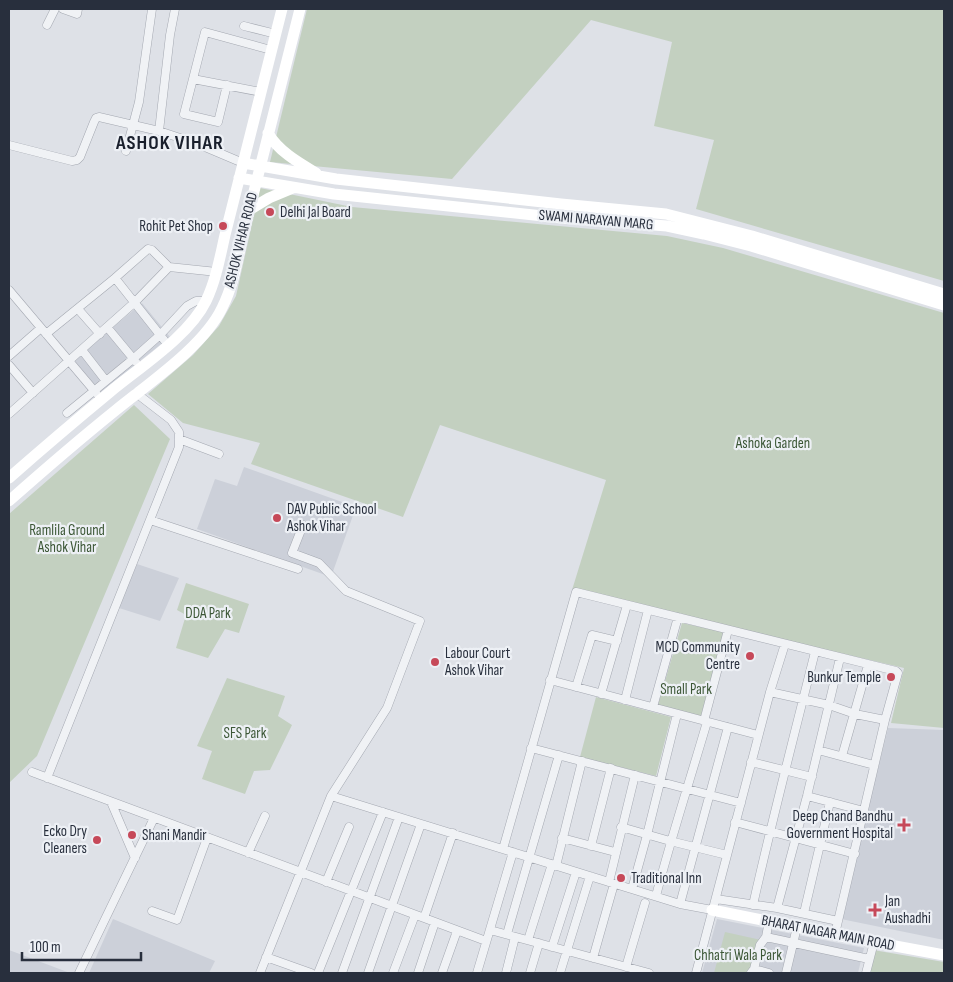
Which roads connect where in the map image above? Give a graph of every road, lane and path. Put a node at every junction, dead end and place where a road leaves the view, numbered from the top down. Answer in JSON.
{"nodes":[{"id":1,"x":55,"y":9,"type":"edge"},
{"id":2,"x":63,"y":9,"type":"edge"},
{"id":3,"x":78,"y":9,"type":"edge"},
{"id":4,"x":152,"y":9,"type":"edge"},
{"id":5,"x":175,"y":9,"type":"edge"},
{"id":6,"x":282,"y":9,"type":"edge"},
{"id":7,"x":300,"y":9,"type":"edge"},
{"id":8,"x":47,"y":26,"type":"dead end"},
{"id":9,"x":244,"y":26,"type":"dead end"},
{"id":10,"x":276,"y":34,"type":"junction"},
{"id":11,"x":272,"y":50,"type":"junction"},
{"id":12,"x":193,"y":79,"type":"junction"},
{"id":13,"x":227,"y":85,"type":"junction"},
{"id":14,"x":261,"y":92,"type":"junction"},
{"id":15,"x":134,"y":125,"type":"junction"},
{"id":16,"x":159,"y":131,"type":"junction"},
{"id":17,"x":268,"y":133,"type":"junction"},
{"id":18,"x":9,"y":145,"type":"edge"},
{"id":19,"x":126,"y":150,"type":"dead end"},
{"id":20,"x":243,"y":163,"type":"junction"},
{"id":21,"x":260,"y":167,"type":"junction"},
{"id":22,"x":322,"y":177,"type":"junction"},
{"id":23,"x":239,"y":178,"type":"junction"},
{"id":24,"x":256,"y":181,"type":"junction"},
{"id":25,"x":294,"y":187,"type":"junction"},
{"id":26,"x":249,"y":210,"type":"junction"},
{"id":27,"x":169,"y":267,"type":"junction"},
{"id":28,"x":217,"y":272,"type":"junction"},
{"id":29,"x":115,"y":278,"type":"junction"},
{"id":30,"x":9,"y":290,"type":"edge"},
{"id":31,"x":944,"y":294,"type":"edge"},
{"id":32,"x":206,"y":301,"type":"junction"},
{"id":33,"x":135,"y":302,"type":"junction"},
{"id":34,"x":944,"y":305,"type":"edge"},
{"id":35,"x":78,"y":309,"type":"junction"},
{"id":36,"x":107,"y":327,"type":"junction"},
{"id":37,"x":44,"y":331,"type":"junction"},
{"id":38,"x":100,"y":334,"type":"junction"},
{"id":39,"x":160,"y":335,"type":"junction"},
{"id":40,"x":168,"y":345,"type":"junction"},
{"id":41,"x":82,"y":350,"type":"junction"},
{"id":42,"x":9,"y":356,"type":"edge"},
{"id":43,"x":70,"y":362,"type":"junction"},
{"id":44,"x":137,"y":363,"type":"junction"},
{"id":45,"x":9,"y":365,"type":"edge"},
{"id":46,"x":106,"y":381,"type":"junction"},
{"id":47,"x":33,"y":393,"type":"junction"},
{"id":48,"x":136,"y":393,"type":"junction"},
{"id":49,"x":98,"y":395,"type":"junction"},
{"id":50,"x":67,"y":413,"type":"dead end"},
{"id":51,"x":9,"y":414,"type":"edge"},
{"id":52,"x":180,"y":440,"type":"junction"},
{"id":53,"x":218,"y":454,"type":"dead end"},
{"id":54,"x":9,"y":478,"type":"edge"},
{"id":55,"x":9,"y":501,"type":"edge"},
{"id":56,"x":150,"y":520,"type":"junction"},
{"id":57,"x":303,"y":525,"type":"dead end"},
{"id":58,"x":298,"y":569,"type":"dead end"},
{"id":59,"x":627,"y":605,"type":"junction"},
{"id":60,"x":648,"y":610,"type":"junction"},
{"id":61,"x":678,"y":617,"type":"junction"},
{"id":62,"x":728,"y":630,"type":"junction"},
{"id":63,"x":616,"y":641,"type":"junction"},
{"id":64,"x":785,"y":644,"type":"junction"},
{"id":65,"x":815,"y":652,"type":"junction"},
{"id":66,"x":840,"y":658,"type":"junction"},
{"id":67,"x":868,"y":665,"type":"junction"},
{"id":68,"x":550,"y":680,"type":"junction"},
{"id":69,"x":576,"y":687,"type":"junction"},
{"id":70,"x":770,"y":692,"type":"junction"},
{"id":71,"x":601,"y":694,"type":"junction"},
{"id":72,"x":625,"y":700,"type":"junction"},
{"id":73,"x":803,"y":700,"type":"junction"},
{"id":74,"x":829,"y":705,"type":"junction"},
{"id":75,"x":653,"y":707,"type":"junction"},
{"id":76,"x":677,"y":714,"type":"junction"},
{"id":77,"x":854,"y":714,"type":"junction"},
{"id":78,"x":885,"y":720,"type":"junction"},
{"id":79,"x":706,"y":721,"type":"junction"},
{"id":80,"x":728,"y":727,"type":"junction"},
{"id":81,"x":758,"y":735,"type":"junction"},
{"id":82,"x":531,"y":748,"type":"junction"},
{"id":83,"x":818,"y":750,"type":"junction"},
{"id":84,"x":559,"y":755,"type":"junction"},
{"id":85,"x":842,"y":756,"type":"junction"},
{"id":86,"x":582,"y":761,"type":"junction"},
{"id":87,"x":751,"y":762,"type":"junction"},
{"id":88,"x":874,"y":765,"type":"junction"},
{"id":89,"x":611,"y":768,"type":"junction"},
{"id":90,"x":786,"y":771,"type":"junction"},
{"id":91,"x":32,"y":772,"type":"dead end"},
{"id":92,"x":635,"y":775,"type":"junction"},
{"id":93,"x":812,"y":777,"type":"junction"},
{"id":94,"x":46,"y":778,"type":"junction"},
{"id":95,"x":659,"y":782,"type":"junction"},
{"id":96,"x":688,"y":788,"type":"junction"},
{"id":97,"x":710,"y":795,"type":"junction"},
{"id":98,"x":332,"y":796,"type":"junction"},
{"id":99,"x":807,"y":796,"type":"junction"},
{"id":100,"x":111,"y":802,"type":"junction"},
{"id":101,"x":830,"y":802,"type":"junction"},
{"id":102,"x":741,"y":803,"type":"junction"},
{"id":103,"x":864,"y":811,"type":"junction"},
{"id":104,"x":383,"y":812,"type":"junction"},
{"id":105,"x":265,"y":816,"type":"dead end"},
{"id":106,"x":399,"y":817,"type":"junction"},
{"id":107,"x":154,"y":818,"type":"junction"},
{"id":108,"x":735,"y":822,"type":"junction"},
{"id":109,"x":421,"y":824,"type":"junction"},
{"id":110,"x":349,"y":827,"type":"dead end"},
{"id":111,"x":621,"y":828,"type":"junction"},
{"id":112,"x":770,"y":831,"type":"junction"},
{"id":113,"x":453,"y":833,"type":"junction"},
{"id":114,"x":647,"y":836,"type":"junction"},
{"id":115,"x":207,"y":838,"type":"junction"},
{"id":116,"x":562,"y":838,"type":"junction"},
{"id":117,"x":796,"y":838,"type":"junction"},
{"id":118,"x":670,"y":842,"type":"junction"},
{"id":119,"x":821,"y":844,"type":"junction"},
{"id":120,"x":591,"y":846,"type":"junction"},
{"id":121,"x":695,"y":847,"type":"junction"},
{"id":122,"x":503,"y":849,"type":"junction"},
{"id":123,"x":248,"y":852,"type":"junction"},
{"id":124,"x":513,"y":852,"type":"junction"},
{"id":125,"x":615,"y":852,"type":"junction"},
{"id":126,"x":855,"y":854,"type":"junction"},
{"id":127,"x":727,"y":855,"type":"junction"},
{"id":128,"x":135,"y":858,"type":"junction"},
{"id":129,"x":530,"y":858,"type":"junction"},
{"id":130,"x":554,"y":865,"type":"junction"},
{"id":131,"x":301,"y":872,"type":"junction"},
{"id":132,"x":576,"y":872,"type":"junction"},
{"id":133,"x":590,"y":876,"type":"junction"},
{"id":134,"x":326,"y":882,"type":"junction"},
{"id":135,"x":612,"y":883,"type":"junction"},
{"id":136,"x":632,"y":889,"type":"junction"},
{"id":137,"x":351,"y":891,"type":"junction"},
{"id":138,"x":656,"y":896,"type":"junction"},
{"id":139,"x":370,"y":898,"type":"junction"},
{"id":140,"x":646,"y":904,"type":"dead end"},
{"id":141,"x":680,"y":904,"type":"junction"},
{"id":142,"x":714,"y":905,"type":"junction"},
{"id":143,"x":753,"y":905,"type":"junction"},
{"id":144,"x":392,"y":906,"type":"junction"},
{"id":145,"x":778,"y":908,"type":"junction"},
{"id":146,"x":152,"y":911,"type":"dead end"},
{"id":147,"x":804,"y":913,"type":"junction"},
{"id":148,"x":420,"y":916,"type":"junction"},
{"id":149,"x":838,"y":921,"type":"junction"},
{"id":150,"x":435,"y":922,"type":"junction"},
{"id":151,"x":769,"y":922,"type":"junction"},
{"id":152,"x":797,"y":927,"type":"junction"},
{"id":153,"x":457,"y":930,"type":"junction"},
{"id":154,"x":490,"y":930,"type":"junction"},
{"id":155,"x":835,"y":934,"type":"junction"},
{"id":156,"x":511,"y":936,"type":"junction"},
{"id":157,"x":766,"y":937,"type":"junction"},
{"id":158,"x":528,"y":940,"type":"junction"},
{"id":159,"x":486,"y":941,"type":"junction"},
{"id":160,"x":793,"y":942,"type":"junction"},
{"id":161,"x":874,"y":942,"type":"junction"},
{"id":162,"x":539,"y":943,"type":"junction"},
{"id":163,"x":552,"y":947,"type":"junction"},
{"id":164,"x":567,"y":951,"type":"junction"},
{"id":165,"x":944,"y":955,"type":"edge"},
{"id":166,"x":266,"y":957,"type":"junction"},
{"id":167,"x":593,"y":958,"type":"junction"},
{"id":168,"x":869,"y":959,"type":"junction"},
{"id":169,"x":620,"y":969,"type":"edge"},
{"id":170,"x":292,"y":970,"type":"edge"},
{"id":171,"x":753,"y":971,"type":"edge"},
{"id":172,"x":79,"y":973,"type":"edge"},
{"id":173,"x":260,"y":973,"type":"edge"},
{"id":174,"x":311,"y":973,"type":"edge"},
{"id":175,"x":318,"y":973,"type":"edge"},
{"id":176,"x":342,"y":973,"type":"edge"},
{"id":177,"x":368,"y":973,"type":"edge"},
{"id":178,"x":393,"y":973,"type":"edge"},
{"id":179,"x":418,"y":973,"type":"edge"},
{"id":180,"x":442,"y":973,"type":"edge"},
{"id":181,"x":477,"y":973,"type":"edge"},
{"id":182,"x":506,"y":973,"type":"edge"},
{"id":183,"x":530,"y":973,"type":"edge"},
{"id":184,"x":560,"y":973,"type":"edge"},
{"id":185,"x":648,"y":973,"type":"edge"},
{"id":186,"x":696,"y":973,"type":"edge"},
{"id":187,"x":771,"y":973,"type":"edge"},
{"id":188,"x":778,"y":973,"type":"edge"},
{"id":189,"x":786,"y":973,"type":"edge"},
{"id":190,"x":866,"y":973,"type":"edge"}],
"edges":[{"from":1,"to":8,"type":"street"},
{"from":2,"to":3,"type":"street"},
{"from":4,"to":15,"type":"street"},
{"from":5,"to":16,"type":"street"},
{"from":6,"to":10,"type":"main road","name":"ASHOK VIHAR ROAD"},
{"from":7,"to":17,"type":"main road","name":"ASHOK VIHAR ROAD"},
{"from":9,"to":10,"type":"street"},
{"from":10,"to":11,"type":"main road","name":"ASHOK VIHAR ROAD"},
{"from":11,"to":12,"type":"street"},
{"from":11,"to":14,"type":"main road","name":"ASHOK VIHAR ROAD"},
{"from":12,"to":13,"type":"street"},
{"from":12,"to":13,"type":"street"},
{"from":13,"to":14,"type":"street"},
{"from":14,"to":20,"type":"main road","name":"ASHOK VIHAR ROAD"},
{"from":15,"to":16,"type":"street"},
{"from":15,"to":18,"type":"street"},
{"from":15,"to":19,"type":"street"},
{"from":16,"to":20,"type":"street"},
{"from":17,"to":21,"type":"main road","name":"ASHOK VIHAR ROAD"},
{"from":17,"to":22,"type":"main road"},
{"from":20,"to":21,"type":"main road","name":"SWAMI NARAYAN MARG"},
{"from":20,"to":23,"type":"main road","name":"ASHOK VIHAR ROAD"},
{"from":21,"to":22,"type":"main road","name":"SWAMI NARAYAN MARG"},
{"from":21,"to":24,"type":"main road","name":"ASHOK VIHAR ROAD"},
{"from":22,"to":31,"type":"main road","name":"SWAMI NARAYAN MARG"},
{"from":23,"to":24,"type":"main road","name":"SWAMI NARAYAN MARG"},
{"from":23,"to":28,"type":"main road","name":"ASHOK VIHAR ROAD"},
{"from":24,"to":25,"type":"main road","name":"SWAMI NARAYAN MARG"},
{"from":24,"to":26,"type":"main road","name":"ASHOK VIHAR ROAD"},
{"from":25,"to":26,"type":"main road"},
{"from":25,"to":34,"type":"main road","name":"SWAMI NARAYAN MARG"},
{"from":26,"to":48,"type":"main road","name":"ASHOK VIHAR ROAD"},
{"from":27,"to":28,"type":"street"},
{"from":27,"to":29,"type":"street"},
{"from":27,"to":33,"type":"street"},
{"from":28,"to":32,"type":"main road","name":"ASHOK VIHAR ROAD"},
{"from":29,"to":33,"type":"street"},
{"from":29,"to":35,"type":"street"},
{"from":30,"to":37,"type":"street"},
{"from":32,"to":39,"type":"street"},
{"from":32,"to":40,"type":"main road","name":"ASHOK VIHAR ROAD"},
{"from":33,"to":36,"type":"street"},
{"from":33,"to":39,"type":"street"},
{"from":35,"to":37,"type":"street"},
{"from":35,"to":38,"type":"street"},
{"from":36,"to":38,"type":"street"},
{"from":36,"to":44,"type":"street"},
{"from":37,"to":42,"type":"street"},
{"from":37,"to":43,"type":"street"},
{"from":38,"to":41,"type":"street"},
{"from":39,"to":40,"type":"street"},
{"from":39,"to":44,"type":"street"},
{"from":40,"to":44,"type":"main road","name":"ASHOK VIHAR ROAD"},
{"from":41,"to":43,"type":"street"},
{"from":41,"to":46,"type":"street"},
{"from":43,"to":47,"type":"street"},
{"from":43,"to":49,"type":"street"},
{"from":44,"to":46,"type":"street"},
{"from":44,"to":49,"type":"main road","name":"ASHOK VIHAR ROAD"},
{"from":45,"to":47,"type":"street"},
{"from":46,"to":49,"type":"street"},
{"from":47,"to":51,"type":"street"},
{"from":48,"to":52,"type":"street"},
{"from":48,"to":55,"type":"main road","name":"ASHOK VIHAR ROAD"},
{"from":49,"to":50,"type":"street"},
{"from":49,"to":54,"type":"main road","name":"ASHOK VIHAR ROAD"},
{"from":52,"to":53,"type":"street"},
{"from":52,"to":56,"type":"street"},
{"from":56,"to":58,"type":"street"},
{"from":56,"to":94,"type":"street"},
{"from":57,"to":98,"type":"street"},
{"from":59,"to":60,"type":"street"},
{"from":59,"to":63,"type":"street"},
{"from":59,"to":68,"type":"street"},
{"from":60,"to":61,"type":"street"},
{"from":60,"to":72,"type":"street"},
{"from":61,"to":62,"type":"street"},
{"from":61,"to":75,"type":"street"},
{"from":62,"to":64,"type":"street"},
{"from":62,"to":79,"type":"street"},
{"from":63,"to":69,"type":"street"},
{"from":63,"to":71,"type":"street"},
{"from":64,"to":65,"type":"street"},
{"from":64,"to":70,"type":"street"},
{"from":65,"to":66,"type":"street"},
{"from":65,"to":73,"type":"street"},
{"from":66,"to":67,"type":"street"},
{"from":66,"to":74,"type":"street"},
{"from":67,"to":77,"type":"street"},
{"from":67,"to":78,"type":"street"},
{"from":68,"to":69,"type":"street"},
{"from":68,"to":82,"type":"street"},
{"from":69,"to":71,"type":"street"},
{"from":70,"to":73,"type":"street"},
{"from":70,"to":81,"type":"street"},
{"from":71,"to":72,"type":"street"},
{"from":72,"to":75,"type":"street"},
{"from":73,"to":74,"type":"street"},
{"from":73,"to":90,"type":"street"},
{"from":74,"to":77,"type":"street"},
{"from":74,"to":83,"type":"street"},
{"from":75,"to":76,"type":"street"},
{"from":76,"to":79,"type":"street"},
{"from":76,"to":95,"type":"street"},
{"from":77,"to":78,"type":"street"},
{"from":77,"to":85,"type":"street"},
{"from":78,"to":88,"type":"street"},
{"from":79,"to":80,"type":"street"},
{"from":79,"to":96,"type":"street"},
{"from":80,"to":81,"type":"street"},
{"from":80,"to":97,"type":"street"},
{"from":81,"to":87,"type":"street"},
{"from":82,"to":84,"type":"street"},
{"from":82,"to":122,"type":"street"},
{"from":83,"to":85,"type":"street"},
{"from":83,"to":93,"type":"street"},
{"from":84,"to":86,"type":"street"},
{"from":84,"to":129,"type":"street"},
{"from":85,"to":88,"type":"street"},
{"from":86,"to":89,"type":"street"},
{"from":86,"to":116,"type":"street"},
{"from":87,"to":90,"type":"street"},
{"from":87,"to":102,"type":"street"},
{"from":88,"to":103,"type":"street"},
{"from":89,"to":92,"type":"street"},
{"from":89,"to":120,"type":"street"},
{"from":90,"to":93,"type":"street"},
{"from":90,"to":112,"type":"street"},
{"from":91,"to":94,"type":"street"},
{"from":92,"to":95,"type":"street"},
{"from":92,"to":111,"type":"street"},
{"from":93,"to":99,"type":"street"},
{"from":94,"to":100,"type":"street"},
{"from":95,"to":96,"type":"street"},
{"from":95,"to":114,"type":"street"},
{"from":96,"to":97,"type":"street"},
{"from":96,"to":118,"type":"street"},
{"from":97,"to":102,"type":"street"},
{"from":97,"to":121,"type":"street"},
{"from":98,"to":104,"type":"street"},
{"from":98,"to":131,"type":"street"},
{"from":99,"to":101,"type":"street"},
{"from":99,"to":117,"type":"street"},
{"from":100,"to":107,"type":"street"},
{"from":100,"to":128,"type":"street"},
{"from":101,"to":103,"type":"street"},
{"from":101,"to":119,"type":"street"},
{"from":102,"to":108,"type":"street"},
{"from":103,"to":126,"type":"street"},
{"from":104,"to":106,"type":"street"},
{"from":104,"to":137,"type":"street"},
{"from":105,"to":123,"type":"street"},
{"from":106,"to":109,"type":"street"},
{"from":106,"to":139,"type":"street"},
{"from":107,"to":115,"type":"street"},
{"from":107,"to":128,"type":"street"},
{"from":108,"to":112,"type":"street"},
{"from":108,"to":127,"type":"street"},
{"from":109,"to":113,"type":"street"},
{"from":109,"to":144,"type":"street"},
{"from":110,"to":134,"type":"street"},
{"from":111,"to":114,"type":"street"},
{"from":111,"to":125,"type":"street"},
{"from":112,"to":117,"type":"street"},
{"from":112,"to":143,"type":"street"},
{"from":113,"to":122,"type":"street"},
{"from":113,"to":148,"type":"street"},
{"from":114,"to":118,"type":"street"},
{"from":114,"to":136,"type":"street"},
{"from":115,"to":123,"type":"street"},
{"from":115,"to":146,"type":"street"},
{"from":116,"to":120,"type":"street"},
{"from":116,"to":130,"type":"street"},
{"from":117,"to":119,"type":"street"},
{"from":117,"to":145,"type":"street"},
{"from":118,"to":121,"type":"street"},
{"from":118,"to":138,"type":"street"},
{"from":119,"to":126,"type":"street"},
{"from":119,"to":147,"type":"street"},
{"from":120,"to":125,"type":"street"},
{"from":121,"to":127,"type":"street"},
{"from":121,"to":141,"type":"street"},
{"from":122,"to":124,"type":"street"},
{"from":123,"to":131,"type":"street"},
{"from":124,"to":129,"type":"street"},
{"from":124,"to":154,"type":"street"},
{"from":125,"to":135,"type":"street"},
{"from":126,"to":149,"type":"street"},
{"from":127,"to":142,"type":"street"},
{"from":128,"to":172,"type":"street"},
{"from":129,"to":130,"type":"street"},
{"from":129,"to":156,"type":"street"},
{"from":130,"to":132,"type":"street"},
{"from":130,"to":158,"type":"street"},
{"from":131,"to":134,"type":"street"},
{"from":131,"to":166,"type":"street"},
{"from":132,"to":133,"type":"street"},
{"from":132,"to":163,"type":"street"},
{"from":133,"to":135,"type":"street"},
{"from":133,"to":164,"type":"street"},
{"from":134,"to":137,"type":"street"},
{"from":135,"to":136,"type":"street"},
{"from":135,"to":167,"type":"street"},
{"from":136,"to":138,"type":"street"},
{"from":137,"to":139,"type":"street"},
{"from":137,"to":175,"type":"street"},
{"from":138,"to":141,"type":"street"},
{"from":139,"to":144,"type":"street"},
{"from":139,"to":176,"type":"street"},
{"from":140,"to":169,"type":"street"},
{"from":141,"to":142,"type":"street"},
{"from":142,"to":143,"type":"street"},
{"from":142,"to":151,"type":"main road","name":"BHARAT NAGAR MAIN ROAD"},
{"from":142,"to":186,"type":"street"},
{"from":143,"to":145,"type":"street"},
{"from":144,"to":148,"type":"street"},
{"from":144,"to":177,"type":"street"},
{"from":145,"to":147,"type":"street"},
{"from":147,"to":149,"type":"street"},
{"from":148,"to":150,"type":"street"},
{"from":148,"to":178,"type":"street"},
{"from":149,"to":155,"type":"street"},
{"from":150,"to":153,"type":"street"},
{"from":150,"to":179,"type":"street"},
{"from":151,"to":152,"type":"main road","name":"BHARAT NAGAR MAIN ROAD"},
{"from":151,"to":157,"type":"street"},
{"from":152,"to":155,"type":"main road","name":"BHARAT NAGAR MAIN ROAD"},
{"from":152,"to":160,"type":"street"},
{"from":153,"to":159,"type":"street"},
{"from":153,"to":180,"type":"street"},
{"from":154,"to":156,"type":"street"},
{"from":154,"to":159,"type":"street"},
{"from":155,"to":161,"type":"main road","name":"BHARAT NAGAR MAIN ROAD"},
{"from":156,"to":158,"type":"street"},
{"from":156,"to":182,"type":"street"},
{"from":157,"to":160,"type":"street"},
{"from":157,"to":171,"type":"street"},
{"from":158,"to":162,"type":"street"},
{"from":159,"to":181,"type":"street"},
{"from":160,"to":168,"type":"street"},
{"from":160,"to":189,"type":"street"},
{"from":161,"to":165,"type":"main road","name":"BHARAT NAGAR MAIN ROAD"},
{"from":161,"to":168,"type":"street"},
{"from":162,"to":163,"type":"street"},
{"from":162,"to":183,"type":"street"},
{"from":163,"to":164,"type":"street"},
{"from":164,"to":167,"type":"street"},
{"from":164,"to":184,"type":"street"},
{"from":166,"to":170,"type":"street"},
{"from":166,"to":173,"type":"street"},
{"from":167,"to":169,"type":"street"},
{"from":168,"to":190,"type":"street"},
{"from":169,"to":185,"type":"street"},
{"from":170,"to":174,"type":"street"},
{"from":171,"to":187,"type":"street"},
{"from":187,"to":188,"type":"street"}]}
